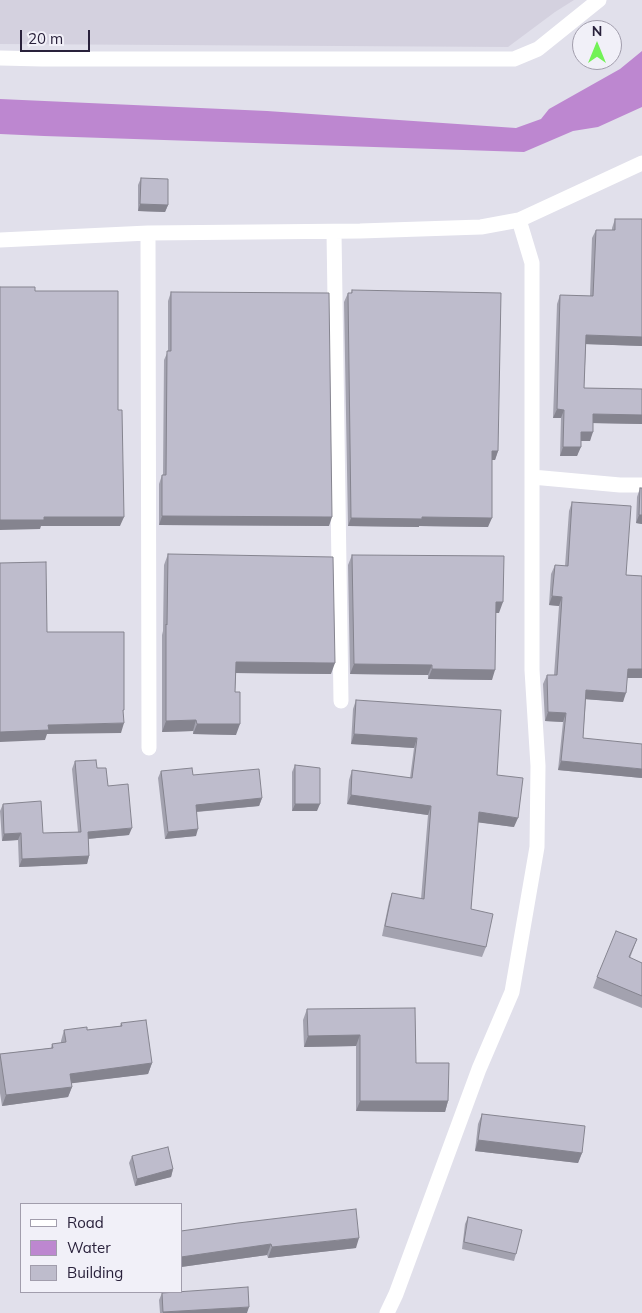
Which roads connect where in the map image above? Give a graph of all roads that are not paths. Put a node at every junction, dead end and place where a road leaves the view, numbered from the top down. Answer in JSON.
{"nodes":[{"id":1,"x":599,"y":0,"type":"edge"},
{"id":2,"x":0,"y":58,"type":"edge"},
{"id":3,"x":642,"y":163,"type":"edge"},
{"id":4,"x":519,"y":220,"type":"junction"},
{"id":5,"x":334,"y":232,"type":"junction"},
{"id":6,"x":148,"y":233,"type":"junction"},
{"id":7,"x":0,"y":240,"type":"edge"},
{"id":8,"x":532,"y":477,"type":"junction"},
{"id":9,"x":642,"y":485,"type":"edge"},
{"id":10,"x":341,"y":701,"type":"dead end"},
{"id":11,"x":149,"y":748,"type":"dead end"},
{"id":12,"x":387,"y":1313,"type":"edge"}],
"edges":[{"from":1,"to":2,"type":"street"},
{"from":3,"to":4,"type":"street"},
{"from":4,"to":5,"type":"street"},
{"from":4,"to":8,"type":"street"},
{"from":5,"to":6,"type":"street"},
{"from":5,"to":10,"type":"street"},
{"from":6,"to":7,"type":"street"},
{"from":6,"to":11,"type":"street"},
{"from":8,"to":9,"type":"street"},
{"from":8,"to":12,"type":"street"}]}
